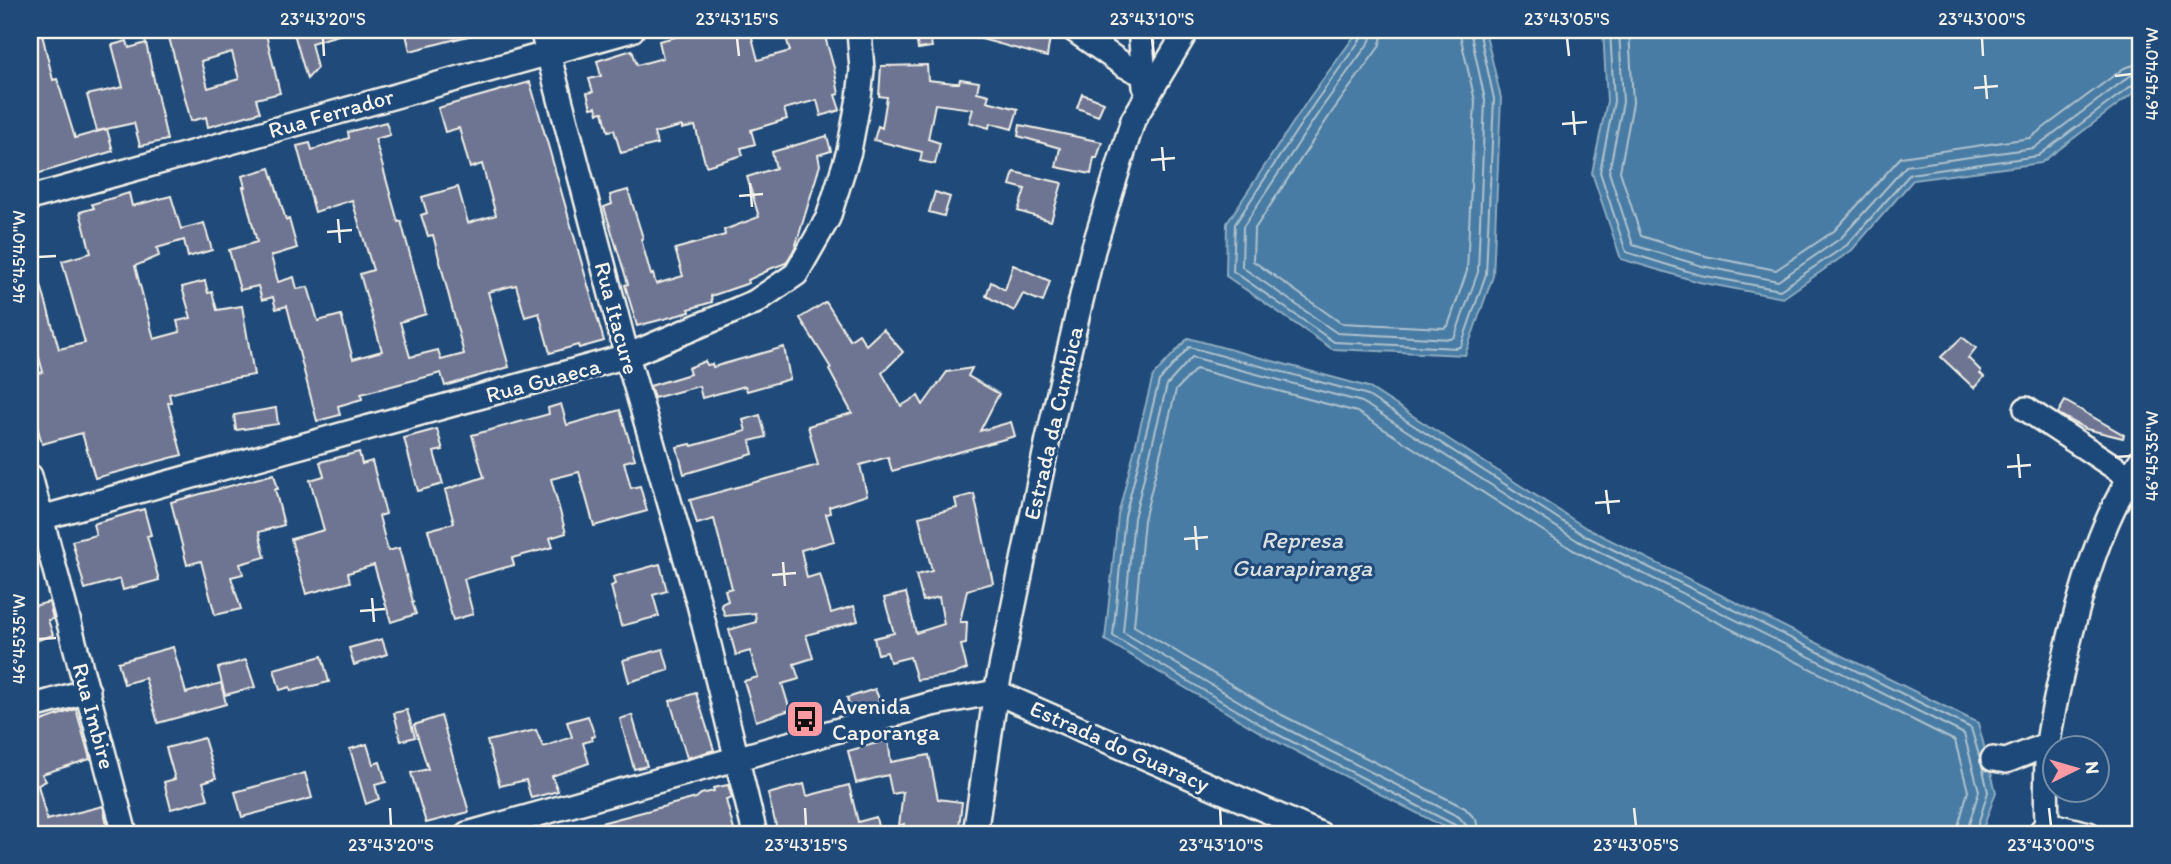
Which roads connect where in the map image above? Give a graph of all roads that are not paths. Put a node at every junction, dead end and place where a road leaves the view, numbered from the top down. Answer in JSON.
{"nodes":[{"id":1,"x":542,"y":30,"type":"edge"},
{"id":2,"x":632,"y":30,"type":"edge"},
{"id":3,"x":859,"y":30,"type":"edge"},
{"id":4,"x":1074,"y":30,"type":"edge"},
{"id":5,"x":1140,"y":30,"type":"edge"},
{"id":6,"x":1187,"y":30,"type":"edge"},
{"id":7,"x":548,"y":53,"type":"junction"},
{"id":8,"x":1143,"y":74,"type":"junction"},
{"id":9,"x":1146,"y":97,"type":"junction"},
{"id":10,"x":30,"y":198,"type":"edge"},
{"id":11,"x":627,"y":356,"type":"junction"},
{"id":12,"x":2026,"y":409,"type":"dead end"},
{"id":13,"x":2136,"y":469,"type":"edge"},
{"id":14,"x":30,"y":476,"type":"edge"},
{"id":15,"x":36,"y":520,"type":"edge"},
{"id":16,"x":88,"y":691,"type":"junction"},
{"id":17,"x":996,"y":692,"type":"junction"},
{"id":18,"x":30,"y":708,"type":"edge"},
{"id":19,"x":2050,"y":734,"type":"edge"},
{"id":20,"x":2042,"y":747,"type":"edge"},
{"id":21,"x":1993,"y":759,"type":"dead end"},
{"id":22,"x":736,"y":760,"type":"junction"},
{"id":23,"x":2045,"y":804,"type":"edge"},
{"id":24,"x":2043,"y":829,"type":"edge"},
{"id":25,"x":125,"y":834,"type":"edge"},
{"id":26,"x":467,"y":834,"type":"edge"},
{"id":27,"x":755,"y":834,"type":"edge"},
{"id":28,"x":975,"y":834,"type":"edge"},
{"id":29,"x":1320,"y":834,"type":"edge"},
{"id":30,"x":2089,"y":834,"type":"edge"}],
"edges":[{"from":1,"to":7,"type":"street","name":"Rua Itacure"},
{"from":2,"to":7,"type":"street","name":"Rua Ferrador"},
{"from":3,"to":11,"type":"street","name":"Rua Guaeca"},
{"from":4,"to":8,"type":"street"},
{"from":5,"to":8,"type":"street"},
{"from":6,"to":9,"type":"street","name":"Estrada da Cumbica"},
{"from":7,"to":10,"type":"street","name":"Rua Ferrador"},
{"from":7,"to":11,"type":"street","name":"Rua Itacure"},
{"from":8,"to":9,"type":"street"},
{"from":9,"to":17,"type":"street","name":"Estrada da Cumbica"},
{"from":11,"to":15,"type":"street","name":"Rua Guaeca"},
{"from":11,"to":22,"type":"street","name":"Rua Itacure"},
{"from":12,"to":13,"type":"street"},
{"from":13,"to":19,"type":"street"},
{"from":14,"to":15,"type":"street","name":"Rua Imbire"},
{"from":15,"to":16,"type":"street","name":"Rua Imbire"},
{"from":16,"to":18,"type":"street"},
{"from":16,"to":25,"type":"street","name":"Rua Imbire"},
{"from":17,"to":22,"type":"street"},
{"from":17,"to":28,"type":"street","name":"Estrada da Cumbica"},
{"from":17,"to":29,"type":"street","name":"Estrada do Guaracy"},
{"from":20,"to":21,"type":"street"},
{"from":22,"to":26,"type":"street"},
{"from":22,"to":27,"type":"street","name":"Rua Itacure"},
{"from":23,"to":24,"type":"street"},
{"from":24,"to":30,"type":"street"}]}
